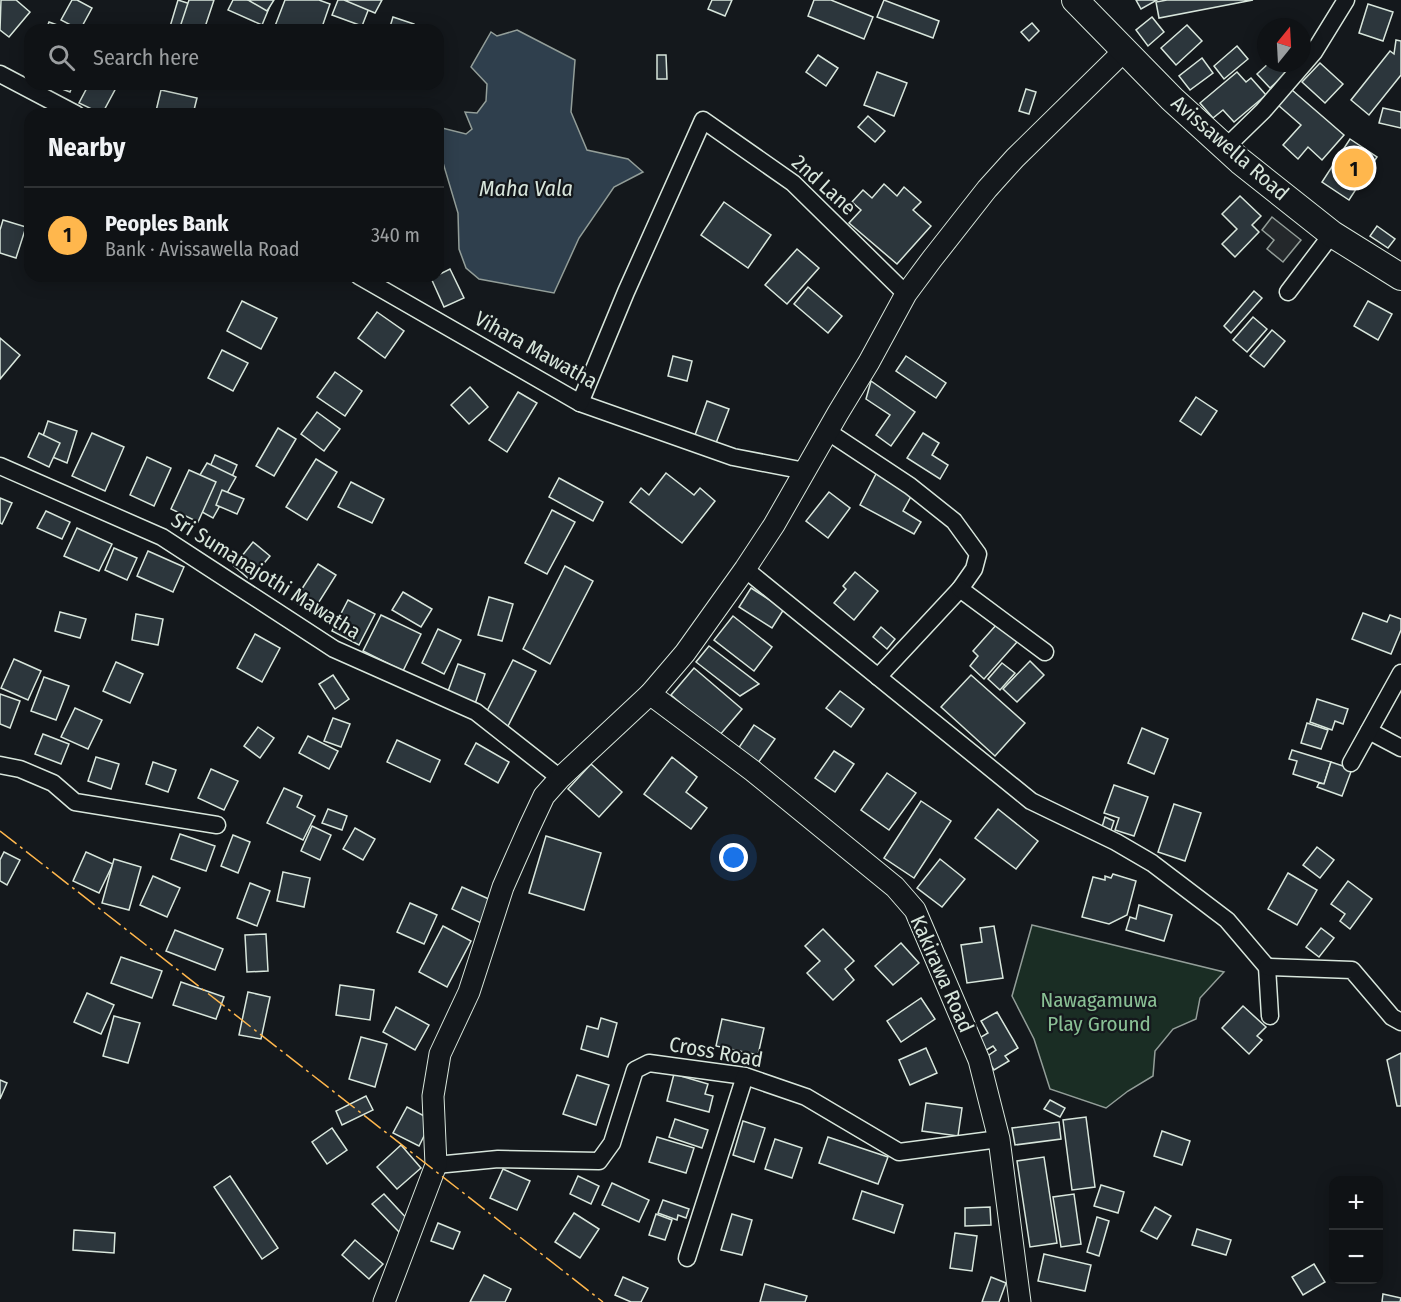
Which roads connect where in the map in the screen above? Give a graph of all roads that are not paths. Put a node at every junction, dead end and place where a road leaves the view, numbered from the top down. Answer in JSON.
{"nodes":[{"id":1,"x":1075,"y":0,"type":"edge"},
{"id":2,"x":1346,"y":0,"type":"edge"},
{"id":3,"x":1125,"y":50,"type":"junction"},
{"id":4,"x":0,"y":74,"type":"edge"},
{"id":5,"x":24,"y":87,"type":"edge"},
{"id":6,"x":30,"y":90,"type":"edge"},
{"id":7,"x":65,"y":108,"type":"edge"},
{"id":8,"x":1226,"y":148,"type":"junction"},
{"id":9,"x":1332,"y":234,"type":"junction"},
{"id":10,"x":1401,"y":277,"type":"edge"},
{"id":11,"x":370,"y":282,"type":"edge"},
{"id":12,"x":1288,"y":292,"type":"dead end"},
{"id":13,"x":906,"y":294,"type":"junction"},
{"id":14,"x":580,"y":403,"type":"junction"},
{"id":15,"x":827,"y":431,"type":"junction"},
{"id":16,"x":0,"y":466,"type":"edge"},
{"id":17,"x":804,"y":471,"type":"junction"},
{"id":18,"x":745,"y":569,"type":"junction"},
{"id":19,"x":960,"y":589,"type":"junction"},
{"id":20,"x":1045,"y":652,"type":"dead end"},
{"id":21,"x":1401,"y":673,"type":"edge"},
{"id":22,"x":878,"y":677,"type":"junction"},
{"id":23,"x":650,"y":694,"type":"junction"},
{"id":24,"x":1369,"y":731,"type":"junction"},
{"id":25,"x":1401,"y":748,"type":"edge"},
{"id":26,"x":1351,"y":763,"type":"dead end"},
{"id":27,"x":0,"y":765,"type":"edge"},
{"id":28,"x":560,"y":778,"type":"junction"},
{"id":29,"x":217,"y":825,"type":"dead end"},
{"id":30,"x":1267,"y":967,"type":"junction"},
{"id":31,"x":1270,"y":1016,"type":"dead end"},
{"id":32,"x":1401,"y":1022,"type":"edge"},
{"id":33,"x":745,"y":1076,"type":"junction"},
{"id":34,"x":999,"y":1139,"type":"junction"},
{"id":35,"x":436,"y":1165,"type":"junction"},
{"id":36,"x":687,"y":1258,"type":"dead end"},
{"id":37,"x":384,"y":1302,"type":"edge"},
{"id":38,"x":1020,"y":1302,"type":"edge"}],
"edges":[{"from":1,"to":3,"type":"main road","name":"Avissawella Road"},
{"from":2,"to":8,"type":"street"},
{"from":3,"to":8,"type":"main road","name":"Avissawella Road"},
{"from":3,"to":13,"type":"street"},
{"from":4,"to":5,"type":"street"},
{"from":6,"to":7,"type":"street"},
{"from":8,"to":9,"type":"main road","name":"Avissawella Road"},
{"from":9,"to":10,"type":"main road","name":"Avissawella Road"},
{"from":9,"to":12,"type":"street"},
{"from":11,"to":14,"type":"street","name":"Vihara Mawatha"},
{"from":13,"to":14,"type":"street","name":"2nd Lane"},
{"from":13,"to":15,"type":"street"},
{"from":14,"to":17,"type":"street","name":"Vihara Mawatha"},
{"from":15,"to":17,"type":"street"},
{"from":15,"to":19,"type":"street"},
{"from":16,"to":28,"type":"street","name":"Sri Sumanajothi Mawatha"},
{"from":17,"to":18,"type":"street"},
{"from":18,"to":22,"type":"street"},
{"from":18,"to":23,"type":"street"},
{"from":19,"to":20,"type":"street"},
{"from":19,"to":22,"type":"street"},
{"from":21,"to":24,"type":"street"},
{"from":22,"to":30,"type":"street"},
{"from":23,"to":28,"type":"street"},
{"from":23,"to":34,"type":"street","name":"Kakirawa Road"},
{"from":24,"to":25,"type":"street"},
{"from":24,"to":26,"type":"street"},
{"from":27,"to":29,"type":"street"},
{"from":28,"to":35,"type":"street"},
{"from":30,"to":31,"type":"street"},
{"from":30,"to":32,"type":"street"},
{"from":33,"to":34,"type":"street","name":"Cross Road"},
{"from":33,"to":35,"type":"street","name":"Cross Road"},
{"from":33,"to":36,"type":"street"},
{"from":34,"to":38,"type":"street","name":"Kakirawa Road"},
{"from":35,"to":37,"type":"street"}]}
